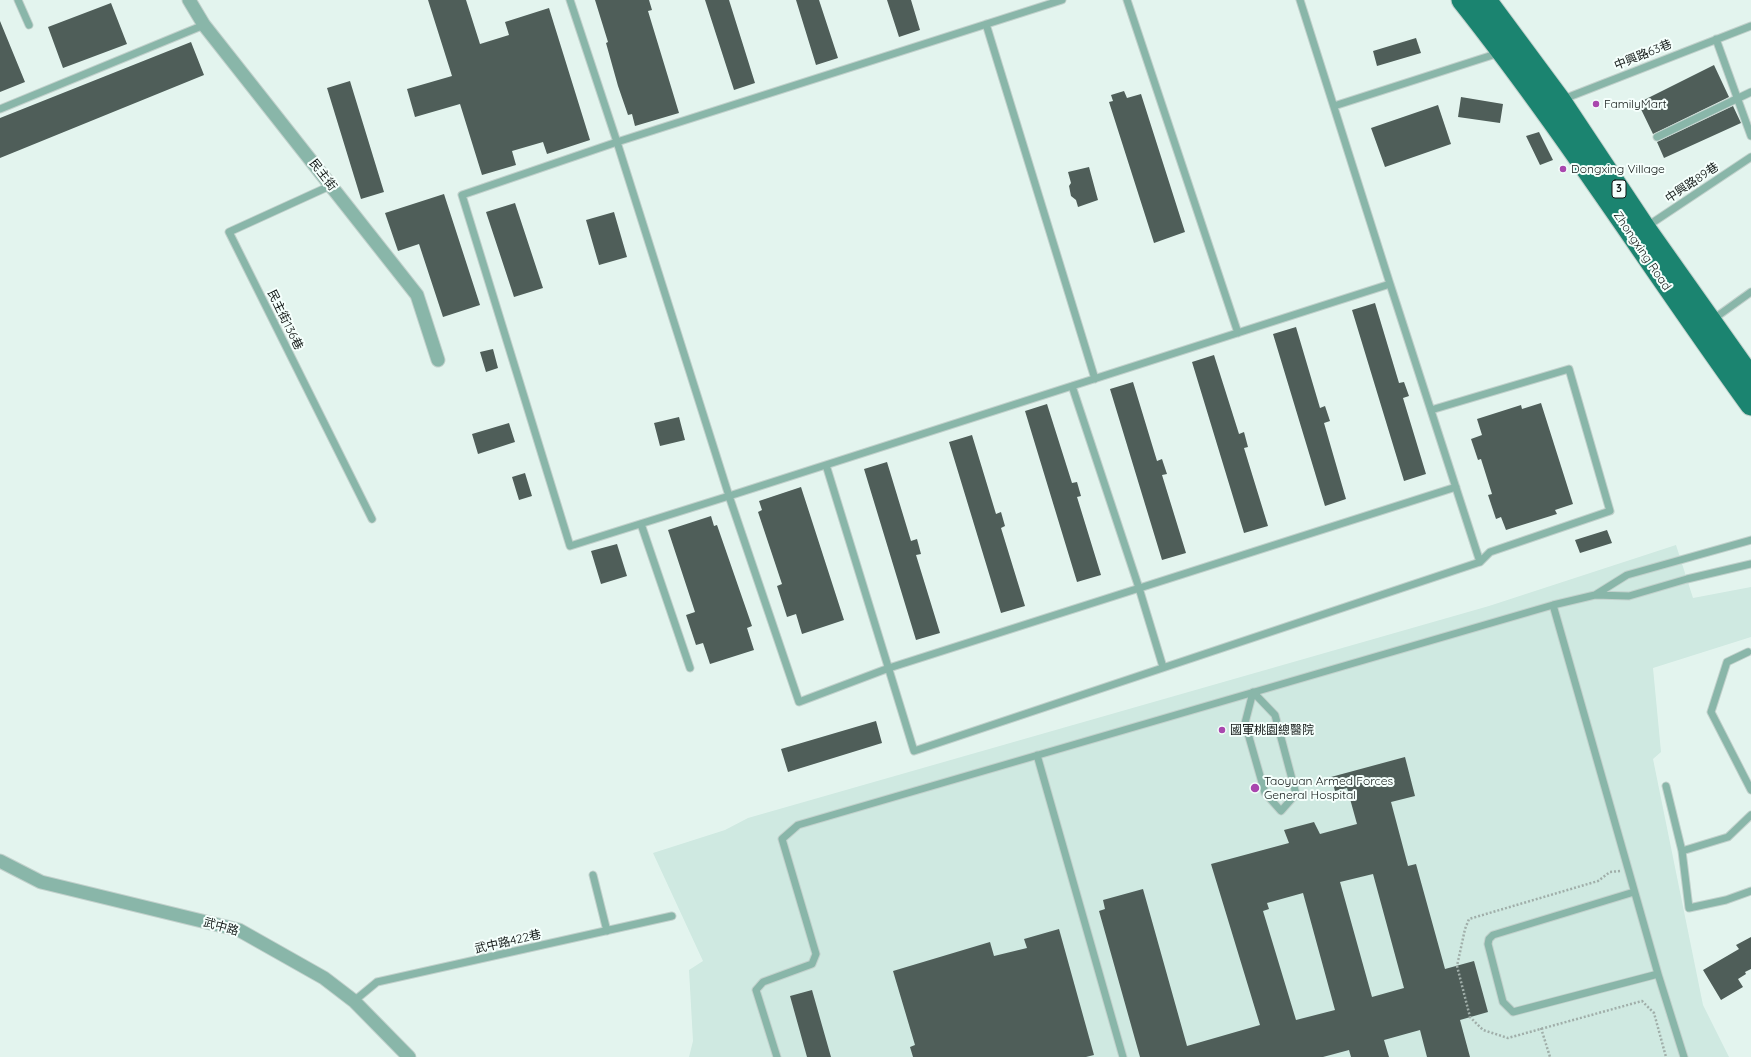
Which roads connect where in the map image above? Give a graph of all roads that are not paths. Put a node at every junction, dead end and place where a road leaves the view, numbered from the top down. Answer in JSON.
{"nodes":[{"id":1,"x":18,"y":0,"type":"edge"},
{"id":2,"x":189,"y":0,"type":"edge"},
{"id":3,"x":570,"y":0,"type":"edge"},
{"id":4,"x":1062,"y":0,"type":"edge"},
{"id":5,"x":1127,"y":0,"type":"edge"},
{"id":6,"x":1300,"y":0,"type":"edge"},
{"id":7,"x":1462,"y":0,"type":"edge"},
{"id":8,"x":1486,"y":0,"type":"edge"},
{"id":9,"x":986,"y":24,"type":"junction"},
{"id":10,"x":29,"y":25,"type":"dead end"},
{"id":11,"x":204,"y":25,"type":"junction"},
{"id":12,"x":1751,"y":26,"type":"edge"},
{"id":13,"x":1716,"y":39,"type":"junction"},
{"id":14,"x":1511,"y":49,"type":"junction"},
{"id":15,"x":1751,"y":92,"type":"edge"},
{"id":16,"x":1738,"y":99,"type":"junction"},
{"id":17,"x":1552,"y":103,"type":"junction"},
{"id":18,"x":1334,"y":106,"type":"junction"},
{"id":19,"x":0,"y":109,"type":"edge"},
{"id":20,"x":1751,"y":136,"type":"edge"},
{"id":21,"x":1657,"y":137,"type":"dead end"},
{"id":22,"x":617,"y":142,"type":"junction"},
{"id":23,"x":1751,"y":157,"type":"edge"},
{"id":24,"x":332,"y":185,"type":"junction"},
{"id":25,"x":1645,"y":228,"type":"junction"},
{"id":26,"x":1390,"y":284,"type":"junction"},
{"id":27,"x":1751,"y":292,"type":"edge"},
{"id":28,"x":1705,"y":327,"type":"junction"},
{"id":29,"x":1238,"y":333,"type":"junction"},
{"id":30,"x":438,"y":360,"type":"dead end"},
{"id":31,"x":1751,"y":378,"type":"edge"},
{"id":32,"x":1095,"y":379,"type":"junction"},
{"id":33,"x":1072,"y":386,"type":"junction"},
{"id":34,"x":1751,"y":405,"type":"edge"},
{"id":35,"x":1431,"y":410,"type":"junction"},
{"id":36,"x":826,"y":465,"type":"junction"},
{"id":37,"x":1456,"y":487,"type":"junction"},
{"id":38,"x":729,"y":496,"type":"junction"},
{"id":39,"x":372,"y":519,"type":"dead end"},
{"id":40,"x":641,"y":524,"type":"junction"},
{"id":41,"x":1751,"y":540,"type":"edge"},
{"id":42,"x":1480,"y":562,"type":"junction"},
{"id":43,"x":1749,"y":566,"type":"edge"},
{"id":44,"x":1139,"y":588,"type":"junction"},
{"id":45,"x":1595,"y":595,"type":"junction"},
{"id":46,"x":1553,"y":605,"type":"junction"},
{"id":47,"x":1750,"y":654,"type":"edge"},
{"id":48,"x":1163,"y":667,"type":"junction"},
{"id":49,"x":690,"y":668,"type":"dead end"},
{"id":50,"x":889,"y":668,"type":"junction"},
{"id":51,"x":1252,"y":692,"type":"junction"},
{"id":52,"x":1037,"y":755,"type":"junction"},
{"id":53,"x":1666,"y":786,"type":"dead end"},
{"id":54,"x":1751,"y":790,"type":"edge"},
{"id":55,"x":1751,"y":816,"type":"edge"},
{"id":56,"x":1682,"y":851,"type":"junction"},
{"id":57,"x":0,"y":861,"type":"edge"},
{"id":58,"x":593,"y":875,"type":"dead end"},
{"id":59,"x":1751,"y":891,"type":"edge"},
{"id":60,"x":1634,"y":892,"type":"junction"},
{"id":61,"x":672,"y":916,"type":"dead end"},
{"id":62,"x":607,"y":931,"type":"junction"},
{"id":63,"x":1658,"y":974,"type":"junction"},
{"id":64,"x":354,"y":1001,"type":"junction"},
{"id":65,"x":409,"y":1057,"type":"edge"},
{"id":66,"x":777,"y":1057,"type":"edge"},
{"id":67,"x":1123,"y":1057,"type":"edge"},
{"id":68,"x":1684,"y":1057,"type":"edge"}],
"edges":[{"from":1,"to":10,"type":"lane"},
{"from":2,"to":11,"type":"street","name":"民主街"},
{"from":3,"to":22,"type":"lane"},
{"from":4,"to":9,"type":"lane"},
{"from":5,"to":29,"type":"lane"},
{"from":6,"to":18,"type":"lane"},
{"from":7,"to":14,"type":"main road","name":"Zhongxing Road","number":"3"},
{"from":8,"to":14,"type":"main road","name":"Zhongxing Road","number":"3"},
{"from":9,"to":22,"type":"lane"},
{"from":9,"to":32,"type":"lane"},
{"from":11,"to":19,"type":"lane"},
{"from":11,"to":24,"type":"street","name":"民主街"},
{"from":12,"to":13,"type":"lane","name":"中興路63巷"},
{"from":13,"to":16,"type":"lane"},
{"from":13,"to":17,"type":"lane","name":"中興路63巷"},
{"from":14,"to":17,"type":"main road","name":"Zhongxing Road","number":"3"},
{"from":14,"to":18,"type":"lane"},
{"from":15,"to":16,"type":"lane"},
{"from":16,"to":20,"type":"lane"},
{"from":16,"to":21,"type":"lane"},
{"from":17,"to":25,"type":"main road","name":"Zhongxing Road","number":"3"},
{"from":17,"to":28,"type":"main road","name":"Zhongxing Road","number":"3"},
{"from":18,"to":26,"type":"lane"},
{"from":22,"to":38,"type":"lane"},
{"from":22,"to":40,"type":"lane"},
{"from":23,"to":25,"type":"lane","name":"中興路89巷"},
{"from":24,"to":30,"type":"street","name":"民主街"},
{"from":24,"to":39,"type":"lane","name":"民主街136巷"},
{"from":25,"to":28,"type":"main road","name":"Zhongxing Road","number":"3"},
{"from":26,"to":29,"type":"lane"},
{"from":26,"to":35,"type":"lane"},
{"from":27,"to":28,"type":"lane"},
{"from":28,"to":31,"type":"main road","name":"Zhongxing Road","number":"3"},
{"from":28,"to":34,"type":"main road","name":"Zhongxing Road","number":"3"},
{"from":29,"to":32,"type":"lane"},
{"from":32,"to":33,"type":"lane"},
{"from":33,"to":36,"type":"lane"},
{"from":33,"to":44,"type":"lane"},
{"from":35,"to":37,"type":"lane"},
{"from":35,"to":42,"type":"lane"},
{"from":36,"to":38,"type":"lane"},
{"from":36,"to":50,"type":"lane"},
{"from":37,"to":42,"type":"lane"},
{"from":37,"to":44,"type":"lane"},
{"from":38,"to":40,"type":"lane"},
{"from":38,"to":50,"type":"lane"},
{"from":40,"to":49,"type":"lane"},
{"from":41,"to":45,"type":"lane"},
{"from":42,"to":48,"type":"lane"},
{"from":43,"to":45,"type":"lane"},
{"from":44,"to":48,"type":"lane"},
{"from":44,"to":50,"type":"lane"},
{"from":45,"to":46,"type":"lane"},
{"from":46,"to":51,"type":"lane"},
{"from":46,"to":60,"type":"lane"},
{"from":47,"to":54,"type":"lane"},
{"from":48,"to":50,"type":"lane"},
{"from":51,"to":51,"type":"lane"},
{"from":51,"to":52,"type":"lane"},
{"from":52,"to":66,"type":"lane"},
{"from":52,"to":67,"type":"lane"},
{"from":53,"to":56,"type":"lane"},
{"from":55,"to":56,"type":"lane"},
{"from":56,"to":59,"type":"lane"},
{"from":57,"to":64,"type":"street","name":"武中路"},
{"from":58,"to":62,"type":"lane"},
{"from":60,"to":63,"type":"lane"},
{"from":60,"to":63,"type":"lane"},
{"from":61,"to":62,"type":"lane","name":"武中路422巷"},
{"from":62,"to":64,"type":"lane","name":"武中路422巷"},
{"from":63,"to":68,"type":"lane"},
{"from":64,"to":65,"type":"street","name":"武中路"}]}
